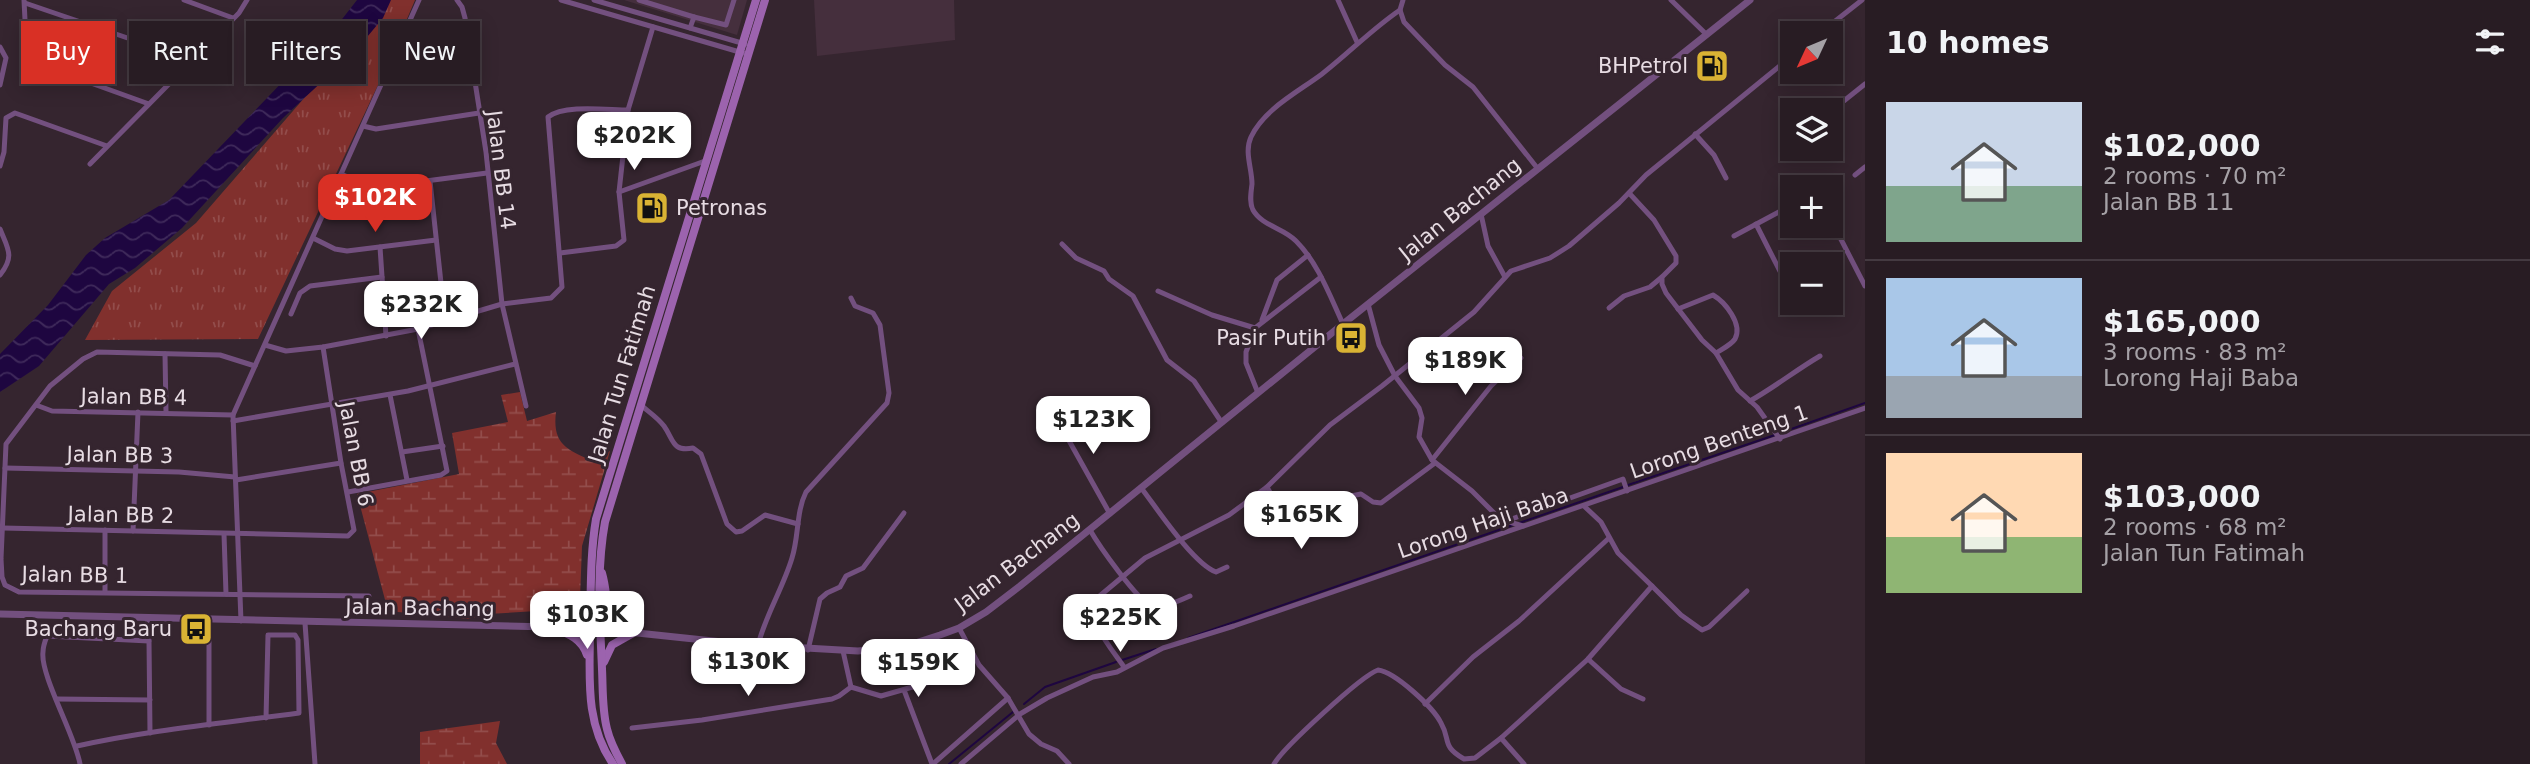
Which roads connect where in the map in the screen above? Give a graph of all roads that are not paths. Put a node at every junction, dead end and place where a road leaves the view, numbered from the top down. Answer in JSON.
{"nodes":[{"id":1,"x":184,"y":0,"type":"edge"},
{"id":2,"x":247,"y":0,"type":"edge"},
{"id":3,"x":419,"y":0,"type":"edge"},
{"id":4,"x":457,"y":0,"type":"edge"},
{"id":5,"x":561,"y":0,"type":"edge"},
{"id":6,"x":594,"y":0,"type":"edge"},
{"id":7,"x":639,"y":0,"type":"edge"},
{"id":8,"x":734,"y":0,"type":"edge"},
{"id":9,"x":756,"y":0,"type":"edge"},
{"id":10,"x":765,"y":0,"type":"edge"},
{"id":11,"x":1338,"y":0,"type":"edge"},
{"id":12,"x":1403,"y":0,"type":"edge"},
{"id":13,"x":1671,"y":0,"type":"edge"},
{"id":14,"x":1751,"y":0,"type":"edge"},
{"id":15,"x":1862,"y":0,"type":"edge"},
{"id":16,"x":24,"y":1,"type":"edge"},
{"id":17,"x":1400,"y":9,"type":"junction"},
{"id":18,"x":694,"y":17,"type":"junction"},
{"id":19,"x":233,"y":18,"type":"junction"},
{"id":20,"x":230,"y":21,"type":"edge"},
{"id":21,"x":410,"y":21,"type":"edge"},
{"id":22,"x":465,"y":21,"type":"edge"},
{"id":23,"x":1835,"y":21,"type":"edge"},
{"id":24,"x":653,"y":27,"type":"junction"},
{"id":25,"x":690,"y":28,"type":"junction"},
{"id":26,"x":1707,"y":35,"type":"junction"},
{"id":27,"x":129,"y":38,"type":"edge"},
{"id":28,"x":1357,"y":42,"type":"junction"},
{"id":29,"x":0,"y":47,"type":"edge"},
{"id":30,"x":746,"y":49,"type":"junction"},
{"id":31,"x":1780,"y":66,"type":"edge"},
{"id":32,"x":169,"y":84,"type":"edge"},
{"id":33,"x":382,"y":84,"type":"edge"},
{"id":34,"x":474,"y":84,"type":"edge"},
{"id":35,"x":1865,"y":84,"type":"edge"},
{"id":36,"x":0,"y":85,"type":"edge"},
{"id":37,"x":1843,"y":102,"type":"edge"},
{"id":38,"x":149,"y":104,"type":"junction"},
{"id":39,"x":628,"y":110,"type":"junction"},
{"id":40,"x":479,"y":113,"type":"junction"},
{"id":41,"x":363,"y":126,"type":"junction"},
{"id":42,"x":1695,"y":134,"type":"junction"},
{"id":43,"x":107,"y":146,"type":"junction"},
{"id":44,"x":705,"y":161,"type":"junction"},
{"id":45,"x":90,"y":164,"type":"dead end"},
{"id":46,"x":0,"y":166,"type":"edge"},
{"id":47,"x":1865,"y":167,"type":"edge"},
{"id":48,"x":1538,"y":169,"type":"junction"},
{"id":49,"x":487,"y":173,"type":"junction"},
{"id":50,"x":341,"y":174,"type":"junction"},
{"id":51,"x":1855,"y":175,"type":"dead end"},
{"id":52,"x":1726,"y":178,"type":"dead end"},
{"id":53,"x":430,"y":181,"type":"junction"},
{"id":54,"x":619,"y":191,"type":"junction"},
{"id":55,"x":1629,"y":193,"type":"junction"},
{"id":56,"x":1780,"y":211,"type":"edge"},
{"id":57,"x":1481,"y":214,"type":"junction"},
{"id":58,"x":1756,"y":224,"type":"junction"},
{"id":59,"x":0,"y":229,"type":"edge"},
{"id":60,"x":1734,"y":236,"type":"dead end"},
{"id":61,"x":313,"y":238,"type":"junction"},
{"id":62,"x":1840,"y":238,"type":"edge"},
{"id":63,"x":436,"y":240,"type":"junction"},
{"id":64,"x":1062,"y":244,"type":"dead end"},
{"id":65,"x":380,"y":247,"type":"junction"},
{"id":66,"x":560,"y":253,"type":"junction"},
{"id":67,"x":1308,"y":256,"type":"junction"},
{"id":68,"x":1780,"y":271,"type":"edge"},
{"id":69,"x":0,"y":275,"type":"edge"},
{"id":70,"x":382,"y":277,"type":"junction"},
{"id":71,"x":1321,"y":277,"type":"junction"},
{"id":72,"x":1505,"y":277,"type":"junction"},
{"id":73,"x":1662,"y":277,"type":"junction"},
{"id":74,"x":1865,"y":286,"type":"edge"},
{"id":75,"x":1158,"y":291,"type":"dead end"},
{"id":76,"x":851,"y":298,"type":"dead end"},
{"id":77,"x":502,"y":304,"type":"junction"},
{"id":78,"x":1368,"y":304,"type":"junction"},
{"id":79,"x":1609,"y":308,"type":"dead end"},
{"id":80,"x":1678,"y":309,"type":"junction"},
{"id":81,"x":291,"y":314,"type":"dead end"},
{"id":82,"x":445,"y":320,"type":"junction"},
{"id":83,"x":1262,"y":320,"type":"junction"},
{"id":84,"x":1343,"y":324,"type":"junction"},
{"id":85,"x":418,"y":328,"type":"junction"},
{"id":86,"x":1255,"y":328,"type":"junction"},
{"id":87,"x":386,"y":336,"type":"junction"},
{"id":88,"x":265,"y":345,"type":"junction"},
{"id":89,"x":323,"y":347,"type":"junction"},
{"id":90,"x":1716,"y":353,"type":"junction"},
{"id":91,"x":165,"y":354,"type":"junction"},
{"id":92,"x":1820,"y":356,"type":"dead end"},
{"id":93,"x":1521,"y":358,"type":"dead end"},
{"id":94,"x":515,"y":363,"type":"junction"},
{"id":95,"x":255,"y":366,"type":"junction"},
{"id":96,"x":1395,"y":376,"type":"junction"},
{"id":97,"x":431,"y":387,"type":"junction"},
{"id":98,"x":1258,"y":393,"type":"junction"},
{"id":99,"x":390,"y":395,"type":"junction"},
{"id":100,"x":1750,"y":401,"type":"junction"},
{"id":101,"x":36,"y":405,"type":"junction"},
{"id":102,"x":331,"y":405,"type":"junction"},
{"id":103,"x":526,"y":406,"type":"dead end"},
{"id":104,"x":642,"y":406,"type":"junction"},
{"id":105,"x":1865,"y":408,"type":"edge"},
{"id":106,"x":138,"y":412,"type":"junction"},
{"id":107,"x":166,"y":412,"type":"junction"},
{"id":108,"x":1053,"y":412,"type":"dead end"},
{"id":109,"x":233,"y":418,"type":"junction"},
{"id":110,"x":1222,"y":423,"type":"junction"},
{"id":111,"x":1779,"y":438,"type":"junction"},
{"id":112,"x":443,"y":446,"type":"junction"},
{"id":113,"x":402,"y":452,"type":"junction"},
{"id":114,"x":1434,"y":461,"type":"junction"},
{"id":115,"x":341,"y":463,"type":"junction"},
{"id":116,"x":5,"y":468,"type":"junction"},
{"id":117,"x":135,"y":471,"type":"junction"},
{"id":118,"x":235,"y":478,"type":"junction"},
{"id":119,"x":407,"y":480,"type":"junction"},
{"id":120,"x":1267,"y":487,"type":"junction"},
{"id":121,"x":1626,"y":488,"type":"junction"},
{"id":122,"x":1142,"y":489,"type":"junction"},
{"id":123,"x":348,"y":492,"type":"junction"},
{"id":124,"x":1584,"y":506,"type":"junction"},
{"id":125,"x":904,"y":513,"type":"dead end"},
{"id":126,"x":1110,"y":514,"type":"junction"},
{"id":127,"x":1508,"y":521,"type":"junction"},
{"id":128,"x":798,"y":524,"type":"junction"},
{"id":129,"x":1523,"y":526,"type":"junction"},
{"id":130,"x":4,"y":528,"type":"junction"},
{"id":131,"x":105,"y":530,"type":"junction"},
{"id":132,"x":1090,"y":530,"type":"junction"},
{"id":133,"x":133,"y":531,"type":"junction"},
{"id":134,"x":224,"y":534,"type":"junction"},
{"id":135,"x":237,"y":534,"type":"junction"},
{"id":136,"x":1609,"y":538,"type":"junction"},
{"id":137,"x":1182,"y":540,"type":"junction"},
{"id":138,"x":600,"y":563,"type":"junction"},
{"id":139,"x":1227,"y":567,"type":"dead end"},
{"id":140,"x":1123,"y":576,"type":"junction"},
{"id":141,"x":590,"y":585,"type":"junction"},
{"id":142,"x":1651,"y":586,"type":"junction"},
{"id":143,"x":1747,"y":591,"type":"dead end"},
{"id":144,"x":104,"y":592,"type":"junction"},
{"id":145,"x":226,"y":594,"type":"junction"},
{"id":146,"x":240,"y":595,"type":"junction"},
{"id":147,"x":369,"y":596,"type":"dead end"},
{"id":148,"x":1190,"y":596,"type":"dead end"},
{"id":149,"x":0,"y":614,"type":"edge"},
{"id":150,"x":147,"y":617,"type":"junction"},
{"id":151,"x":241,"y":621,"type":"junction"},
{"id":152,"x":305,"y":623,"type":"junction"},
{"id":153,"x":554,"y":628,"type":"junction"},
{"id":154,"x":595,"y":628,"type":"junction"},
{"id":155,"x":960,"y":628,"type":"junction"},
{"id":156,"x":209,"y":632,"type":"dead end"},
{"id":157,"x":635,"y":632,"type":"junction"},
{"id":158,"x":149,"y":641,"type":"junction"},
{"id":159,"x":758,"y":645,"type":"junction"},
{"id":160,"x":808,"y":650,"type":"junction"},
{"id":161,"x":970,"y":650,"type":"junction"},
{"id":162,"x":843,"y":651,"type":"junction"},
{"id":163,"x":1587,"y":659,"type":"junction"},
{"id":164,"x":1123,"y":666,"type":"junction"},
{"id":165,"x":602,"y":671,"type":"junction"},
{"id":166,"x":589,"y":676,"type":"junction"},
{"id":167,"x":851,"y":687,"type":"junction"},
{"id":168,"x":904,"y":690,"type":"junction"},
{"id":169,"x":1008,"y":698,"type":"junction"},
{"id":170,"x":57,"y":699,"type":"junction"},
{"id":171,"x":1643,"y":699,"type":"dead end"},
{"id":172,"x":150,"y":700,"type":"junction"},
{"id":173,"x":1425,"y":704,"type":"junction"},
{"id":174,"x":1020,"y":714,"type":"junction"},
{"id":175,"x":266,"y":718,"type":"junction"},
{"id":176,"x":209,"y":725,"type":"junction"},
{"id":177,"x":632,"y":728,"type":"dead end"},
{"id":178,"x":149,"y":733,"type":"junction"},
{"id":179,"x":1501,"y":738,"type":"junction"},
{"id":180,"x":77,"y":746,"type":"junction"},
{"id":181,"x":80,"y":764,"type":"edge"},
{"id":182,"x":315,"y":764,"type":"edge"},
{"id":183,"x":613,"y":764,"type":"edge"},
{"id":184,"x":622,"y":764,"type":"edge"},
{"id":185,"x":933,"y":764,"type":"edge"},
{"id":186,"x":961,"y":764,"type":"edge"},
{"id":187,"x":1069,"y":764,"type":"edge"},
{"id":188,"x":1274,"y":764,"type":"edge"},
{"id":189,"x":1524,"y":764,"type":"edge"}],
"edges":[{"from":1,"to":19,"type":"street"},
{"from":2,"to":19,"type":"street"},
{"from":3,"to":21,"type":"street"},
{"from":4,"to":22,"type":"street","name":"Jalan BB 14"},
{"from":5,"to":24,"type":"street"},
{"from":6,"to":25,"type":"street"},
{"from":7,"to":18,"type":"street"},
{"from":8,"to":18,"type":"street"},
{"from":9,"to":30,"type":"main road","name":"Jalan Tun Fatimah"},
{"from":10,"to":30,"type":"main road","name":"Jalan Tun Fatimah"},
{"from":11,"to":28,"type":"street"},
{"from":12,"to":17,"type":"street"},
{"from":13,"to":26,"type":"street"},
{"from":14,"to":26,"type":"street","name":"Jalan Bachang"},
{"from":15,"to":23,"type":"street"},
{"from":16,"to":27,"type":"street"},
{"from":16,"to":38,"type":"street"},
{"from":17,"to":28,"type":"street"},
{"from":17,"to":48,"type":"street"},
{"from":18,"to":25,"type":"street"},
{"from":19,"to":20,"type":"street"},
{"from":24,"to":30,"type":"street"},
{"from":24,"to":39,"type":"street"},
{"from":25,"to":30,"type":"street"},
{"from":26,"to":48,"type":"street","name":"Jalan Bachang"},
{"from":28,"to":67,"type":"street"},
{"from":29,"to":36,"type":"street"},
{"from":30,"to":44,"type":"main road","name":"Jalan Tun Fatimah"},
{"from":30,"to":104,"type":"main road","name":"Jalan Tun Fatimah"},
{"from":31,"to":42,"type":"street"},
{"from":32,"to":38,"type":"street"},
{"from":33,"to":41,"type":"street"},
{"from":34,"to":40,"type":"street","name":"Jalan BB 14"},
{"from":35,"to":37,"type":"street"},
{"from":38,"to":43,"type":"street"},
{"from":39,"to":54,"type":"street"},
{"from":39,"to":66,"type":"street"},
{"from":40,"to":41,"type":"street"},
{"from":40,"to":49,"type":"street","name":"Jalan BB 14"},
{"from":41,"to":50,"type":"street"},
{"from":42,"to":52,"type":"street"},
{"from":42,"to":55,"type":"street"},
{"from":43,"to":45,"type":"street"},
{"from":43,"to":46,"type":"street"},
{"from":44,"to":54,"type":"street"},
{"from":44,"to":141,"type":"main road","name":"Jalan Tun Fatimah"},
{"from":47,"to":51,"type":"street"},
{"from":48,"to":57,"type":"street","name":"Jalan Bachang"},
{"from":49,"to":53,"type":"street"},
{"from":49,"to":77,"type":"street","name":"Jalan BB 14"},
{"from":50,"to":53,"type":"street"},
{"from":50,"to":61,"type":"street"},
{"from":53,"to":63,"type":"street"},
{"from":54,"to":66,"type":"street"},
{"from":55,"to":72,"type":"street"},
{"from":55,"to":73,"type":"street"},
{"from":56,"to":58,"type":"street"},
{"from":57,"to":72,"type":"street"},
{"from":57,"to":78,"type":"street","name":"Jalan Bachang"},
{"from":58,"to":60,"type":"street"},
{"from":58,"to":68,"type":"street"},
{"from":59,"to":69,"type":"street"},
{"from":61,"to":65,"type":"street"},
{"from":61,"to":88,"type":"street"},
{"from":62,"to":74,"type":"street"},
{"from":63,"to":65,"type":"street"},
{"from":63,"to":82,"type":"street"},
{"from":64,"to":110,"type":"street"},
{"from":65,"to":70,"type":"street"},
{"from":66,"to":77,"type":"street"},
{"from":67,"to":71,"type":"street"},
{"from":67,"to":83,"type":"street"},
{"from":70,"to":81,"type":"street"},
{"from":70,"to":87,"type":"street"},
{"from":71,"to":83,"type":"street"},
{"from":71,"to":84,"type":"street"},
{"from":72,"to":96,"type":"street"},
{"from":73,"to":79,"type":"street"},
{"from":73,"to":80,"type":"street"},
{"from":75,"to":86,"type":"street"},
{"from":76,"to":128,"type":"street"},
{"from":77,"to":82,"type":"street"},
{"from":77,"to":94,"type":"street","name":"Jalan BB 14"},
{"from":78,"to":84,"type":"street","name":"Jalan Bachang"},
{"from":78,"to":96,"type":"street"},
{"from":80,"to":90,"type":"street"},
{"from":80,"to":90,"type":"street"},
{"from":82,"to":85,"type":"street"},
{"from":83,"to":86,"type":"street"},
{"from":84,"to":98,"type":"street","name":"Jalan Bachang"},
{"from":85,"to":87,"type":"street"},
{"from":85,"to":97,"type":"street"},
{"from":86,"to":98,"type":"street"},
{"from":87,"to":89,"type":"street"},
{"from":88,"to":89,"type":"street"},
{"from":88,"to":95,"type":"street"},
{"from":89,"to":102,"type":"street","name":"Jalan BB 6"},
{"from":90,"to":100,"type":"street"},
{"from":91,"to":95,"type":"street","name":"Jalan BB 1"},
{"from":91,"to":101,"type":"street","name":"Jalan BB 1"},
{"from":91,"to":107,"type":"street"},
{"from":92,"to":100,"type":"street"},
{"from":93,"to":114,"type":"street"},
{"from":94,"to":97,"type":"street","name":"Jalan BB 4"},
{"from":94,"to":103,"type":"street","name":"Jalan BB 14"},
{"from":95,"to":109,"type":"street"},
{"from":96,"to":114,"type":"street"},
{"from":96,"to":120,"type":"street"},
{"from":97,"to":99,"type":"street","name":"Jalan BB 4"},
{"from":97,"to":112,"type":"street"},
{"from":98,"to":110,"type":"street","name":"Jalan Bachang"},
{"from":99,"to":102,"type":"street","name":"Jalan BB 4"},
{"from":99,"to":113,"type":"street"},
{"from":100,"to":111,"type":"street"},
{"from":101,"to":106,"type":"street","name":"Jalan BB 4"},
{"from":101,"to":116,"type":"street","name":"Jalan BB 1"},
{"from":102,"to":109,"type":"street","name":"Jalan BB 4"},
{"from":102,"to":115,"type":"street","name":"Jalan BB 6"},
{"from":104,"to":128,"type":"street"},
{"from":104,"to":138,"type":"main road","name":"Jalan Tun Fatimah"},
{"from":105,"to":111,"type":"street","name":"Lorong Benteng 1"},
{"from":106,"to":107,"type":"street","name":"Jalan BB 4"},
{"from":106,"to":117,"type":"street"},
{"from":107,"to":109,"type":"street","name":"Jalan BB 4"},
{"from":108,"to":126,"type":"street"},
{"from":109,"to":118,"type":"street"},
{"from":110,"to":122,"type":"street","name":"Jalan Bachang"},
{"from":111,"to":121,"type":"street","name":"Lorong Benteng 1"},
{"from":112,"to":113,"type":"street"},
{"from":112,"to":119,"type":"street"},
{"from":113,"to":119,"type":"street"},
{"from":114,"to":120,"type":"street"},
{"from":114,"to":127,"type":"street"},
{"from":115,"to":118,"type":"street","name":"Jalan BB 3"},
{"from":115,"to":123,"type":"street","name":"Jalan BB 6"},
{"from":116,"to":117,"type":"street","name":"Jalan BB 3"},
{"from":116,"to":130,"type":"street","name":"Jalan BB 1"},
{"from":117,"to":118,"type":"street","name":"Jalan BB 3"},
{"from":117,"to":133,"type":"street"},
{"from":118,"to":135,"type":"street"},
{"from":119,"to":123,"type":"street"},
{"from":120,"to":137,"type":"street"},
{"from":121,"to":124,"type":"street","name":"Lorong Benteng 1"},
{"from":121,"to":127,"type":"street"},
{"from":122,"to":126,"type":"street","name":"Jalan Bachang"},
{"from":122,"to":137,"type":"street"},
{"from":123,"to":135,"type":"street","name":"Jalan BB 6"},
{"from":124,"to":129,"type":"street","name":"Lorong Haji Baba"},
{"from":124,"to":136,"type":"street"},
{"from":125,"to":160,"type":"street"},
{"from":126,"to":132,"type":"street","name":"Jalan Bachang"},
{"from":127,"to":129,"type":"street"},
{"from":128,"to":159,"type":"street"},
{"from":129,"to":164,"type":"street","name":"Lorong Haji Baba"},
{"from":130,"to":131,"type":"street","name":"Jalan BB 2"},
{"from":130,"to":144,"type":"street","name":"Jalan BB 1"},
{"from":131,"to":133,"type":"street","name":"Jalan BB 2"},
{"from":131,"to":144,"type":"street"},
{"from":132,"to":140,"type":"street"},
{"from":132,"to":155,"type":"street","name":"Jalan Bachang"},
{"from":133,"to":134,"type":"street","name":"Jalan BB 2"},
{"from":134,"to":135,"type":"street","name":"Jalan BB 2"},
{"from":134,"to":145,"type":"street"},
{"from":135,"to":146,"type":"street"},
{"from":136,"to":142,"type":"street"},
{"from":136,"to":173,"type":"street"},
{"from":137,"to":139,"type":"street"},
{"from":137,"to":140,"type":"street"},
{"from":138,"to":154,"type":"main road","name":"Jalan Tun Fatimah"},
{"from":138,"to":157,"type":"main road"},
{"from":140,"to":148,"type":"street"},
{"from":140,"to":164,"type":"street"},
{"from":141,"to":153,"type":"main road"},
{"from":141,"to":154,"type":"main road","name":"Jalan Tun Fatimah"},
{"from":142,"to":143,"type":"street"},
{"from":142,"to":163,"type":"street"},
{"from":144,"to":145,"type":"street","name":"Jalan BB 1"},
{"from":145,"to":146,"type":"street","name":"Jalan BB 1"},
{"from":146,"to":147,"type":"street","name":"Jalan BB 1"},
{"from":146,"to":151,"type":"street"},
{"from":149,"to":150,"type":"street","name":"Jalan Bachang"},
{"from":150,"to":151,"type":"street","name":"Jalan Bachang"},
{"from":150,"to":158,"type":"street"},
{"from":151,"to":152,"type":"street","name":"Jalan Bachang"},
{"from":152,"to":153,"type":"street","name":"Jalan Bachang"},
{"from":152,"to":182,"type":"street"},
{"from":153,"to":154,"type":"street","name":"Jalan Bachang"},
{"from":153,"to":166,"type":"main road"},
{"from":154,"to":157,"type":"street","name":"Jalan Bachang"},
{"from":154,"to":165,"type":"main road","name":"Jalan Tun Fatimah"},
{"from":154,"to":166,"type":"main road","name":"Jalan Tun Fatimah"},
{"from":155,"to":161,"type":"street"},
{"from":155,"to":162,"type":"street","name":"Jalan Bachang"},
{"from":156,"to":176,"type":"street"},
{"from":157,"to":159,"type":"street","name":"Jalan Bachang"},
{"from":157,"to":165,"type":"main road"},
{"from":158,"to":170,"type":"street"},
{"from":158,"to":172,"type":"street"},
{"from":159,"to":160,"type":"street","name":"Jalan Bachang"},
{"from":160,"to":162,"type":"street","name":"Jalan Bachang"},
{"from":161,"to":168,"type":"street"},
{"from":161,"to":169,"type":"street"},
{"from":162,"to":167,"type":"street"},
{"from":163,"to":171,"type":"street"},
{"from":163,"to":179,"type":"street"},
{"from":164,"to":174,"type":"street","name":"Lorong Haji Baba"},
{"from":165,"to":184,"type":"main road","name":"Jalan Tun Fatimah"},
{"from":166,"to":183,"type":"main road","name":"Jalan Tun Fatimah"},
{"from":167,"to":168,"type":"street"},
{"from":167,"to":177,"type":"street"},
{"from":168,"to":185,"type":"street"},
{"from":169,"to":174,"type":"street"},
{"from":169,"to":185,"type":"street"},
{"from":170,"to":172,"type":"street"},
{"from":170,"to":180,"type":"street"},
{"from":172,"to":178,"type":"street"},
{"from":173,"to":179,"type":"street"},
{"from":173,"to":188,"type":"street"},
{"from":174,"to":186,"type":"street"},
{"from":174,"to":187,"type":"street"},
{"from":175,"to":175,"type":"street"},
{"from":175,"to":176,"type":"street"},
{"from":176,"to":178,"type":"street"},
{"from":178,"to":180,"type":"street"},
{"from":179,"to":189,"type":"street"},
{"from":180,"to":181,"type":"street"}]}
